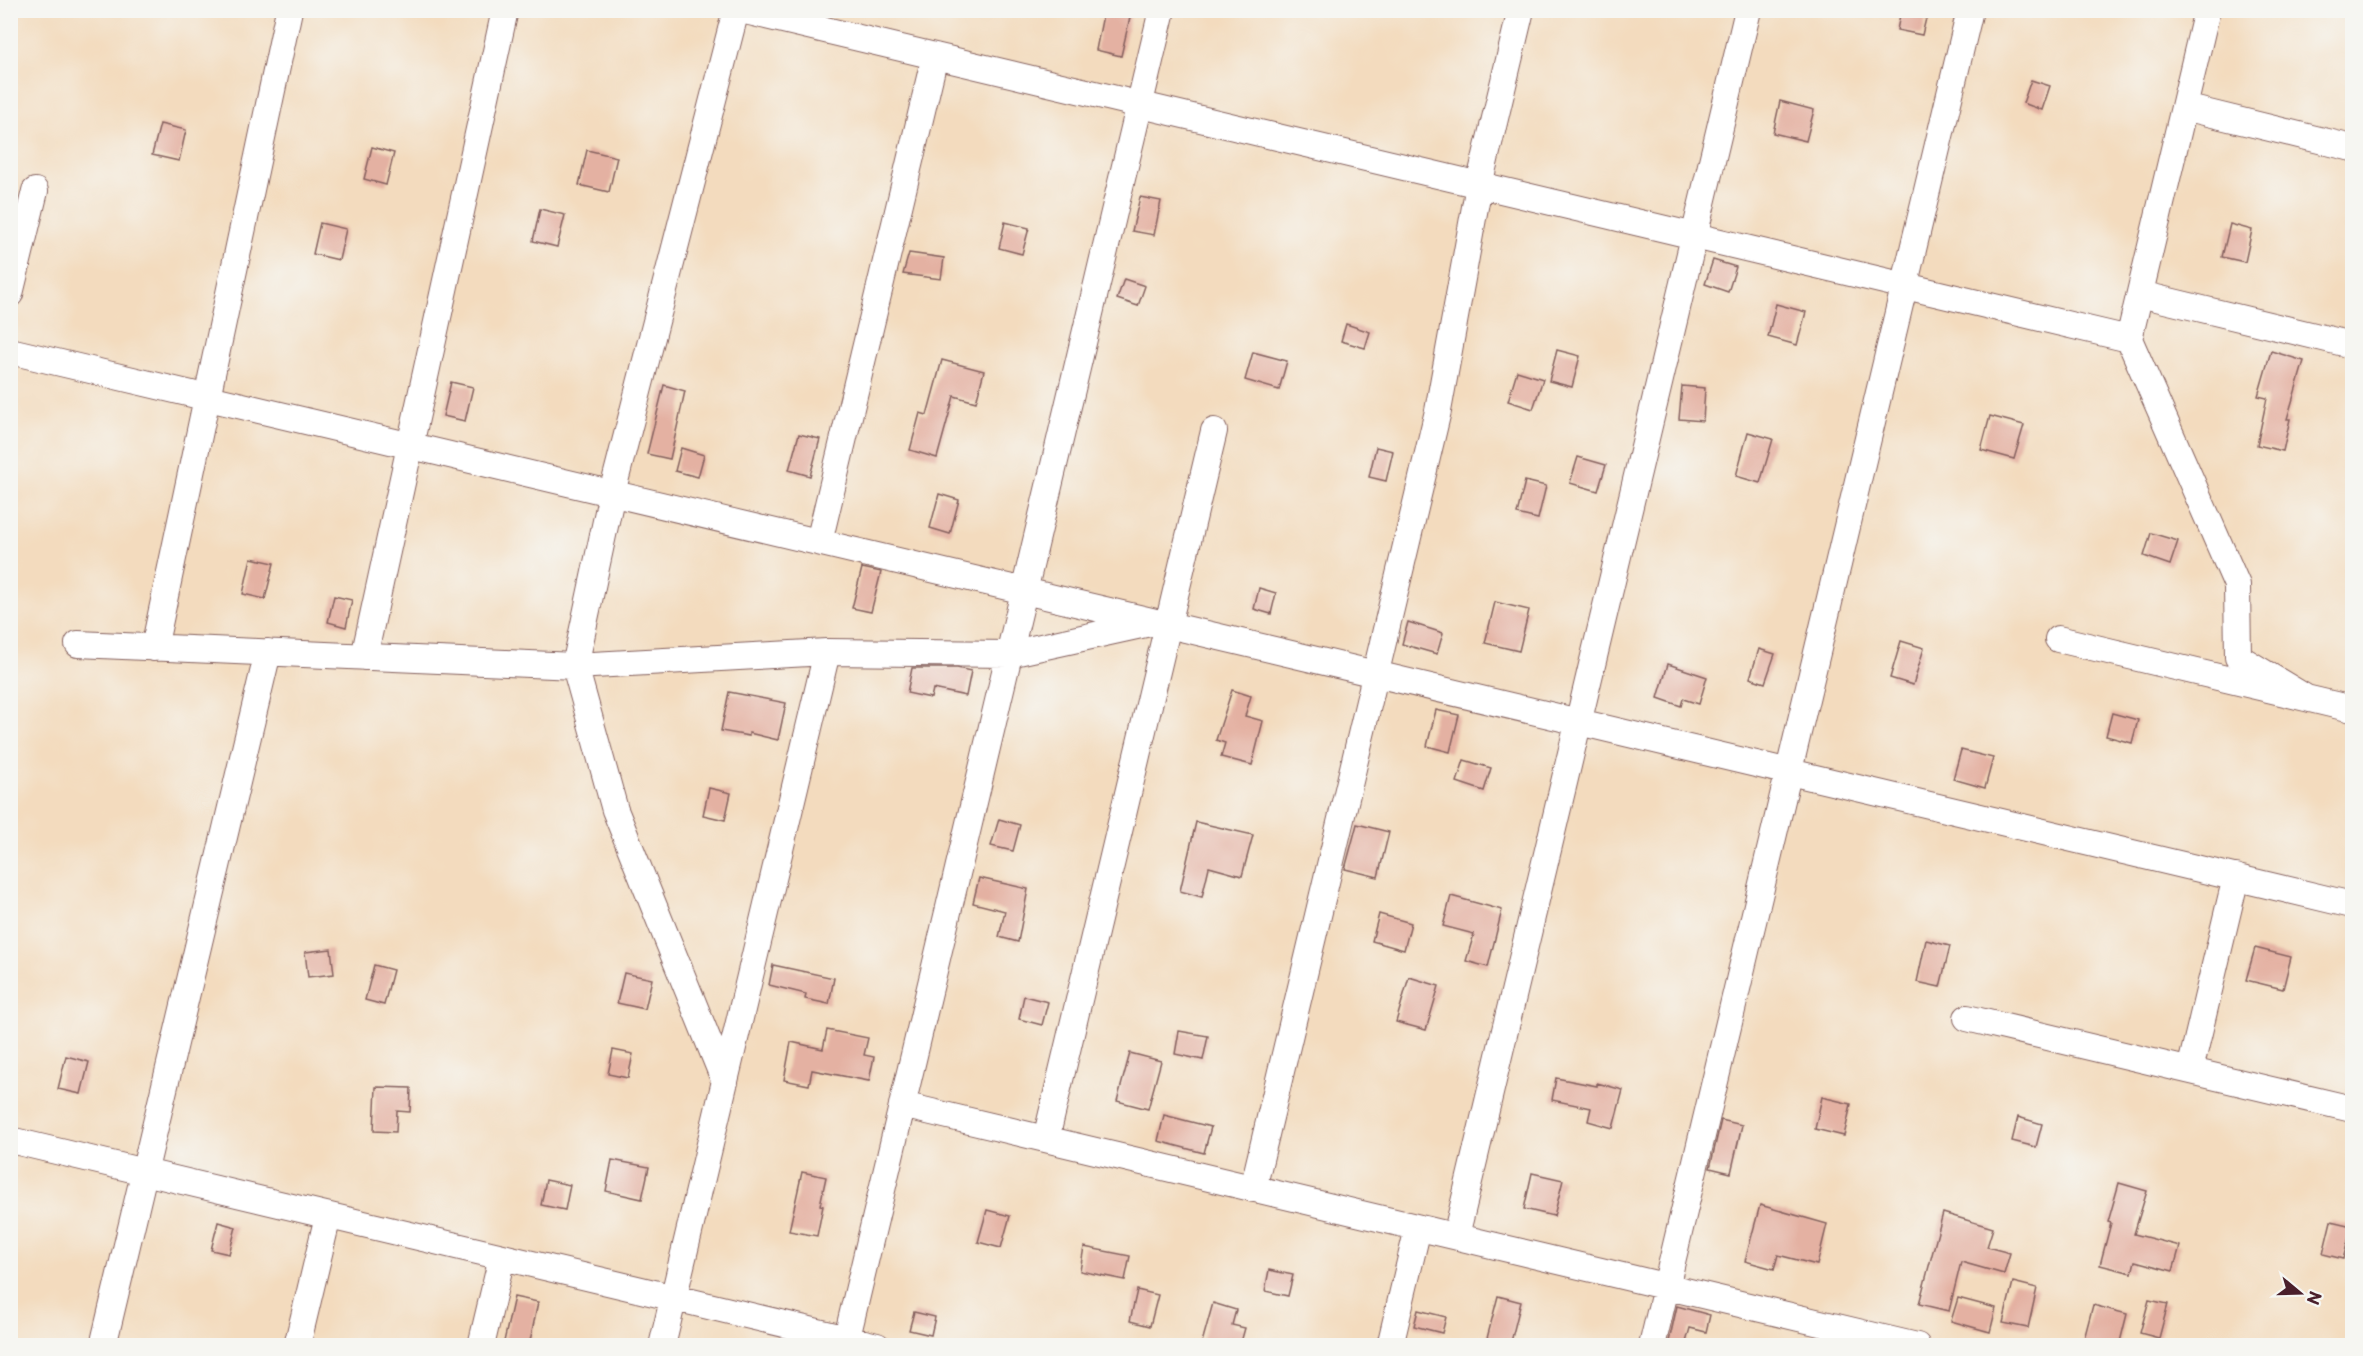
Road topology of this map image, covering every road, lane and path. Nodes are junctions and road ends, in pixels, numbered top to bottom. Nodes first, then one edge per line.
1 (289, 10) edge
2 (505, 10) edge
3 (736, 10) edge
4 (741, 10) edge
5 (1162, 10) edge
6 (1521, 10) edge
7 (1748, 10) edge
8 (1970, 10) edge
9 (2207, 10) edge
10 (934, 56) junction
11 (1140, 105) junction
12 (2184, 107) junction
13 (2352, 148) edge
14 (1479, 185) junction
15 (35, 191) dead end
16 (1694, 236) junction
17 (1904, 286) junction
18 (10, 294) edge
19 (2140, 294) junction
20 (2129, 339) junction
21 (2352, 345) edge
22 (10, 351) edge
23 (207, 397) junction
24 (1214, 431) dead end
25 (410, 445) junction
26 (612, 493) junction
27 (819, 542) junction
28 (1024, 590) junction
29 (1163, 623) junction
30 (2058, 639) dead end
31 (78, 644) dead end
32 (154, 648) junction
33 (268, 652) junction
34 (827, 652) junction
35 (1009, 654) junction
36 (364, 657) junction
37 (574, 666) junction
38 (1376, 674) junction
39 (2306, 698) junction
40 (2352, 709) edge
41 (1579, 722) junction
42 (1788, 771) junction
43 (2236, 877) junction
44 (2352, 905) edge
45 (1967, 1018) dead end
46 (2190, 1070) junction
47 (725, 1083) junction
48 (902, 1106) junction
49 (2352, 1109) edge
50 (1046, 1139) junction
51 (10, 1140) edge
52 (144, 1172) junction
53 (1253, 1188) junction
54 (328, 1215) junction
55 (1418, 1228) junction
56 (1456, 1236) junction
57 (502, 1257) junction
58 (1666, 1286) junction
59 (674, 1297) junction
60 (846, 1342) edge
61 (103, 1346) edge
62 (297, 1346) edge
63 (481, 1346) edge
64 (662, 1346) edge
65 (877, 1346) edge
66 (1390, 1346) edge
67 (1652, 1346) edge
68 (1917, 1346) edge

1 - 23 street
2 - 25 street
3 - 26 street
4 - 10 street
5 - 11 street
6 - 14 street
7 - 16 street
8 - 17 street
9 - 12 street
10 - 11 street
10 - 27 street
11 - 14 street
11 - 28 street
12 - 13 street
12 - 19 street
14 - 16 street
14 - 38 street
15 - 18 street
16 - 17 street
16 - 41 street
17 - 20 street
17 - 42 street
19 - 20 street
19 - 21 street
20 - 39 street
22 - 23 street
23 - 25 street
23 - 32 street
24 - 29 street
25 - 26 street
25 - 36 street
26 - 27 street
26 - 37 street
27 - 28 street
28 - 29 street
28 - 35 street
29 - 35 street
29 - 38 street
29 - 50 street
30 - 39 street
31 - 32 street
32 - 33 street
33 - 36 street
33 - 52 street
34 - 35 street
34 - 37 street
34 - 47 street
35 - 48 street
36 - 37 street
37 - 47 street
38 - 41 street
38 - 53 street
39 - 40 street
41 - 42 street
41 - 56 street
42 - 43 street
42 - 58 street
43 - 44 street
43 - 46 street
45 - 46 street
46 - 49 street
47 - 59 street
48 - 50 street
48 - 60 street
50 - 53 street
51 - 52 street
52 - 54 street
52 - 61 street
53 - 55 street
54 - 57 street
54 - 62 street
55 - 56 street
55 - 66 street
56 - 58 street
57 - 59 street
57 - 63 street
58 - 67 street
58 - 68 street
59 - 60 street
59 - 64 street
60 - 65 street

